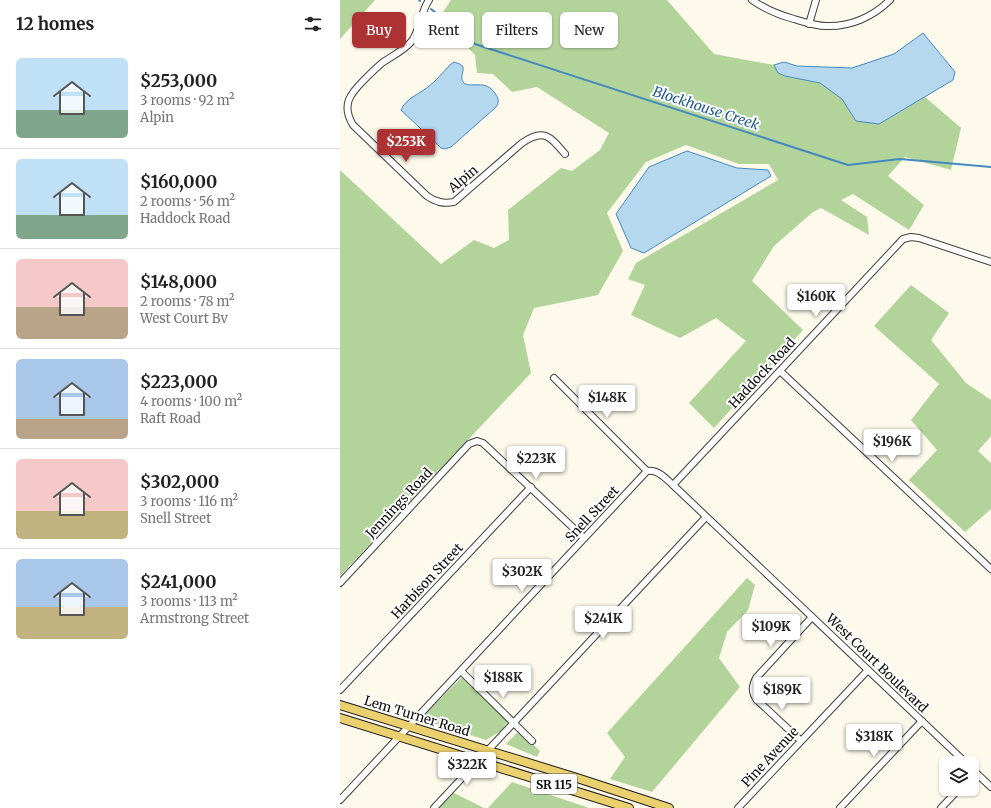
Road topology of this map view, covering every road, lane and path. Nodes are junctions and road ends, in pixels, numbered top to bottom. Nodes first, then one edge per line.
1 (430, 0) edge
2 (752, 0) edge
3 (816, 0) edge
4 (890, 0) edge
5 (809, 24) junction
6 (340, 108) edge
7 (347, 109) junction
8 (565, 154) dead end
9 (991, 262) edge
10 (780, 371) junction
11 (554, 378) dead end
12 (647, 472) junction
13 (673, 485) junction
14 (531, 487) junction
15 (706, 517) junction
16 (584, 538) junction
17 (991, 569) edge
18 (340, 583) edge
19 (812, 617) junction
20 (868, 670) junction
21 (461, 671) junction
22 (340, 690) edge
23 (340, 705) edge
24 (340, 718) edge
25 (922, 721) junction
26 (514, 723) junction
27 (409, 726) junction
28 (400, 736) junction
29 (800, 740) junction
30 (532, 741) dead end
31 (487, 751) junction
32 (959, 756) edge
33 (478, 761) junction
34 (979, 777) edge
35 (601, 786) junction
36 (991, 787) edge
37 (952, 796) edge
38 (598, 798) junction
39 (340, 800) edge
40 (434, 808) edge
41 (629, 808) edge
42 (669, 808) edge
43 (738, 808) edge
44 (840, 808) edge
45 (941, 808) edge

1 - 7 street
2 - 5 street
3 - 5 street
4 - 5 street
6 - 7 street
7 - 8 street, Alpin
9 - 10 street, Haddock Road
10 - 13 street, Haddock Road
10 - 17 street
11 - 12 street
12 - 13 street, West Court Boulevard
12 - 16 street, Snell Street
13 - 15 street, West Court Boulevard
14 - 16 street
14 - 18 street, Jennings Road
14 - 22 street, Harbison Street
15 - 19 street, West Court Boulevard
15 - 26 street
16 - 21 street, Snell Street
19 - 20 street, West Court Boulevard
19 - 29 street
20 - 25 street, West Court Boulevard
20 - 29 street, Pine Avenue
21 - 26 street
21 - 27 street, Snell Street
23 - 27 main road, Lem Turner Road / SR 115
24 - 28 main road, Lem Turner Road / SR 115
25 - 32 street, West Court Boulevard
25 - 44 street
26 - 30 street
26 - 31 street
27 - 28 street, Snell Street
27 - 31 main road, Lem Turner Road / SR 115
28 - 33 main road, Lem Turner Road / SR 115
28 - 39 street, Snell Street
29 - 43 street, Pine Avenue
31 - 33 street
31 - 35 main road, Lem Turner Road / SR 115
33 - 38 main road, Lem Turner Road / SR 115
33 - 40 street
34 - 36 street
35 - 38 main road
35 - 42 main road, Lem Turner Road / SR 115
37 - 45 street
38 - 41 main road, Lem Turner Road / SR 115

